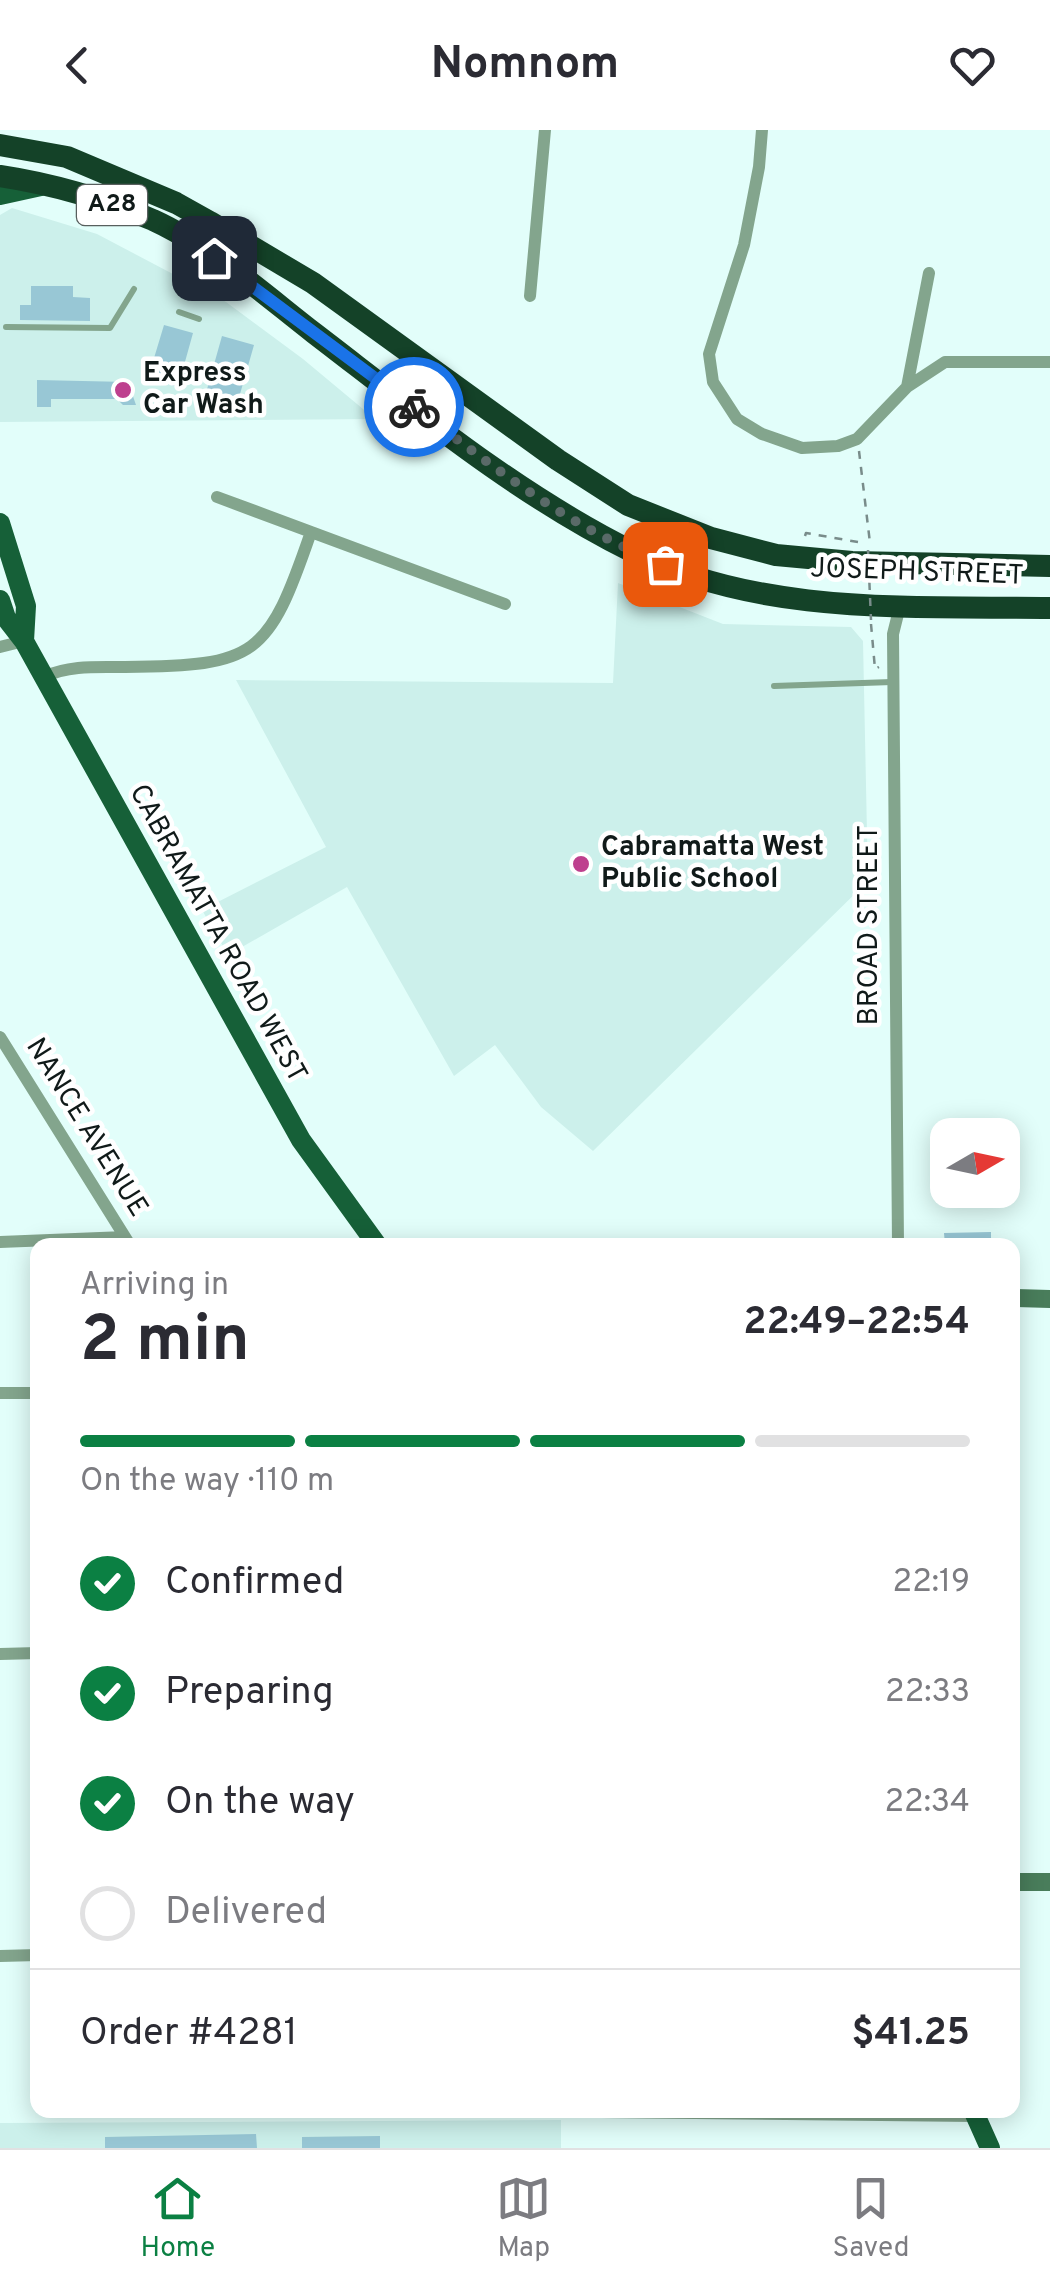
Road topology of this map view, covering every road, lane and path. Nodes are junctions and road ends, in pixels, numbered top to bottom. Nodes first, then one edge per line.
1 (545, 130) edge
2 (762, 130) edge
3 (0, 145) edge
4 (0, 176) edge
5 (48, 184) junction
6 (0, 195) edge
7 (928, 273) dead end
8 (134, 289) dead end
9 (530, 296) dead end
10 (179, 312) dead end
11 (200, 319) dead end
12 (6, 326) dead end
13 (1050, 362) edge
14 (906, 387) junction
15 (858, 440) junction
16 (217, 497) dead end
17 (0, 523) edge
18 (311, 532) junction
19 (852, 548) dead end
20 (868, 550) dead end
21 (1050, 566) edge
22 (0, 600) edge
23 (505, 604) dead end
24 (900, 606) junction
25 (1050, 608) edge
26 (878, 620) dead end
27 (24, 641) junction
28 (0, 646) edge
29 (42, 677) junction
30 (894, 678) junction
31 (774, 686) dead end
32 (0, 1037) edge
33 (125, 1238) edge
34 (371, 1238) edge
35 (898, 1238) edge
36 (0, 1242) edge
37 (30, 1242) edge
38 (1020, 1298) edge
39 (1050, 1298) edge
40 (30, 1392) edge
41 (0, 1393) edge
42 (0, 1654) edge
43 (30, 1654) edge
44 (1020, 1882) edge
45 (1050, 1882) edge
46 (30, 1955) edge
47 (0, 1956) edge
48 (976, 2118) edge
49 (990, 2148) edge

1 - 9 street
2 - 15 street
3 - 21 highway, JOSEPH STREET / A28
4 - 5 highway, JOSEPH STREET / A28
5 - 6 main road
5 - 24 highway, JOSEPH STREET / A28
7 - 14 street
8 - 12 lane
10 - 11 lane
13 - 14 street
14 - 15 street
15 - 19 path
16 - 18 street
17 - 27 main road, CABRAMATTA ROAD WEST
18 - 23 street
18 - 29 street
20 - 26 path, bridge
22 - 27 main road, CABRAMATTA ROAD WEST
24 - 25 highway, JOSEPH STREET / A28
24 - 30 street, BROAD STREET
27 - 28 street
27 - 29 main road, CABRAMATTA ROAD WEST
29 - 34 main road, CABRAMATTA ROAD WEST
30 - 31 lane
30 - 35 street, BROAD STREET
32 - 33 street, NANCE AVENUE
36 - 37 street
38 - 39 street
40 - 41 street
42 - 43 street
44 - 45 street
46 - 47 street
48 - 49 main road

